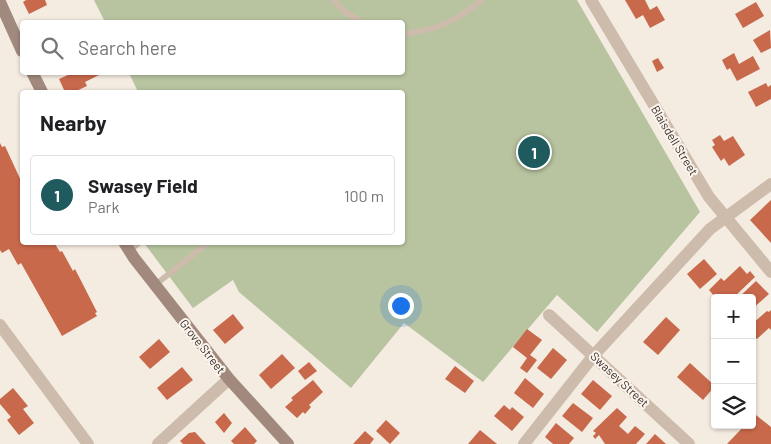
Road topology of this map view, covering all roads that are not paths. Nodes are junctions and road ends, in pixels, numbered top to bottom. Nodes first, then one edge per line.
1 (332, 0) edge
2 (482, 0) edge
3 (591, 0) edge
4 (0, 2) edge
5 (359, 20) edge
6 (405, 33) edge
7 (20, 47) edge
8 (34, 75) edge
9 (41, 90) edge
10 (771, 184) edge
11 (725, 218) junction
12 (205, 245) edge
13 (127, 247) edge
14 (771, 272) edge
15 (155, 285) junction
16 (549, 315) dead end
17 (0, 325) edge
18 (594, 355) junction
19 (229, 379) junction
20 (88, 444) edge
21 (158, 444) edge
22 (288, 444) edge
23 (524, 444) edge
24 (690, 444) edge

1 - 5 lane
2 - 6 lane
3 - 11 street, Blaisdell Street
4 - 7 street
8 - 9 street
10 - 11 street
11 - 14 street, Blaisdell Street
11 - 18 street
12 - 15 lane
13 - 15 street, Grove Street
15 - 19 street, Grove Street
16 - 18 street, Swasey Street
17 - 20 street
18 - 23 street
18 - 24 street, Swasey Street
19 - 21 street
19 - 22 street, Grove Street

